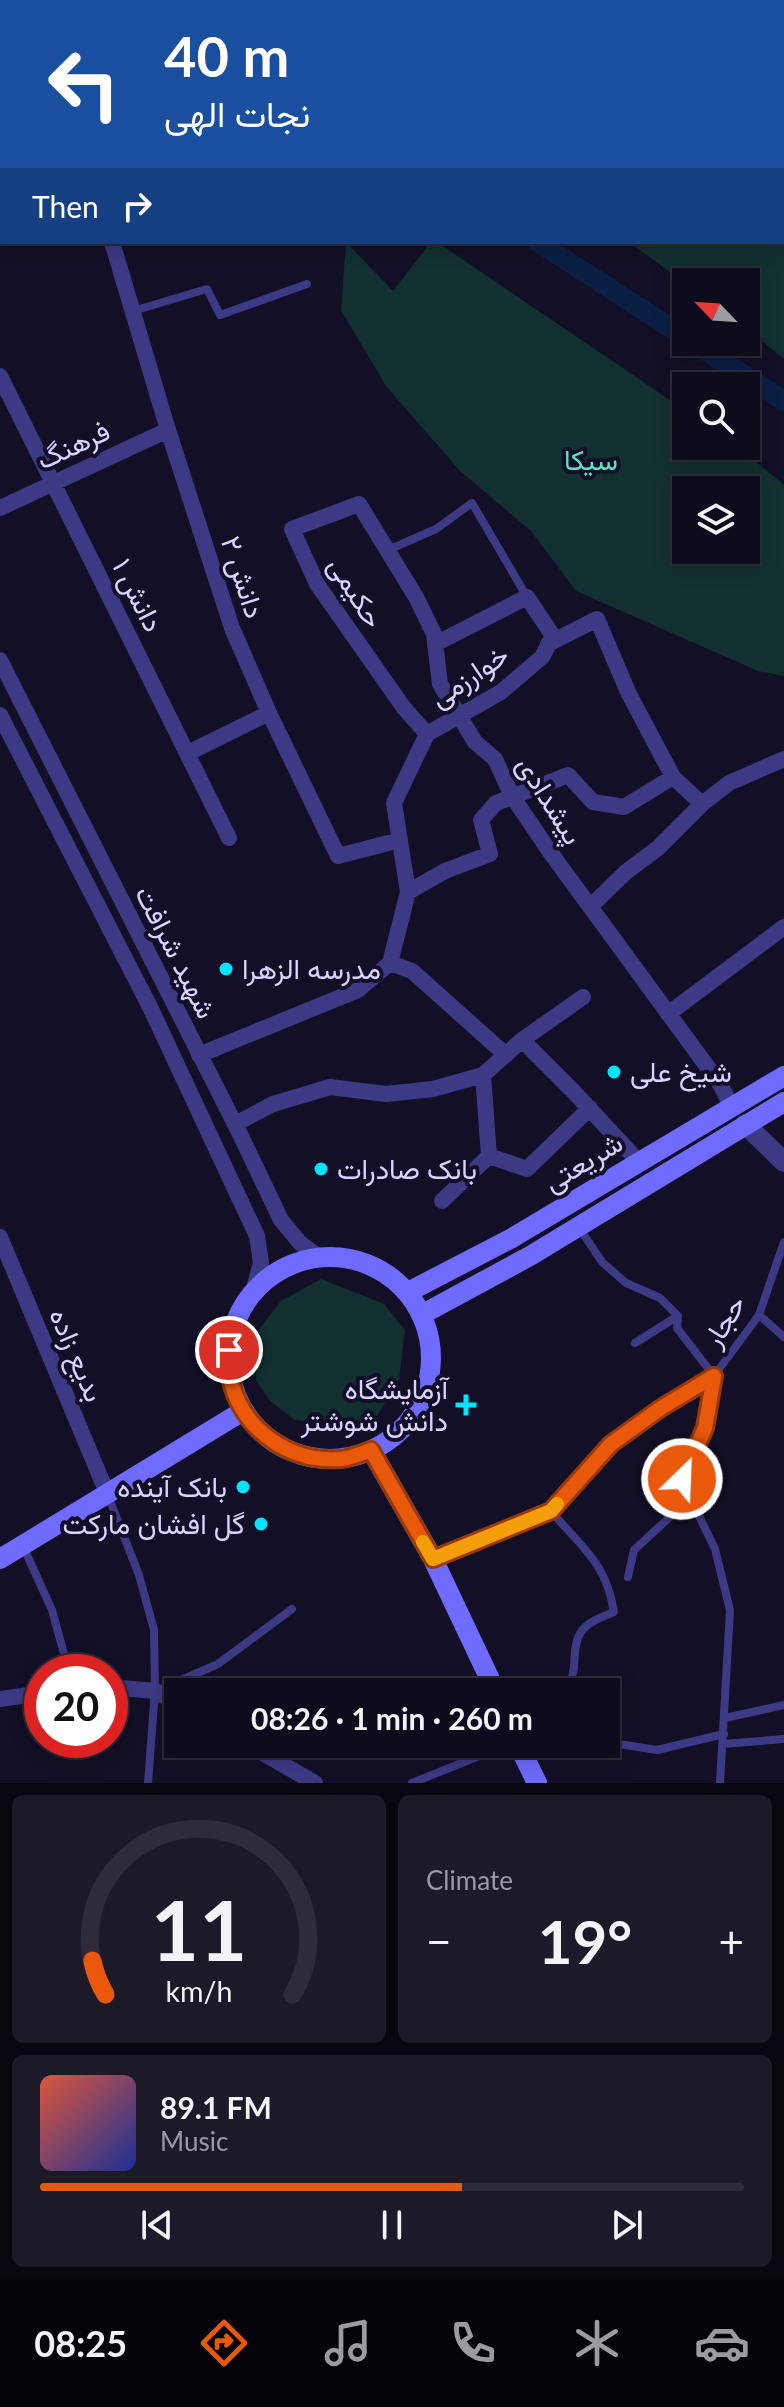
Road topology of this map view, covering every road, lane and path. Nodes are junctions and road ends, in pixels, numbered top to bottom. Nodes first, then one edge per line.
1 (113, 244) edge
2 (307, 284) dead end
3 (133, 311) junction
4 (0, 376) edge
5 (168, 430) junction
6 (53, 483) junction
7 (359, 504) joint
8 (0, 508) edge
9 (388, 551) junction
10 (527, 597) junction
11 (435, 644) junction
12 (548, 644) junction
13 (0, 660) edge
14 (269, 713) junction
15 (0, 715) edge
16 (460, 717) junction
17 (427, 734) junction
18 (188, 753) junction
19 (784, 759) edge
20 (673, 777) junction
21 (512, 796) junction
22 (702, 804) junction
23 (229, 838) dead end
24 (400, 840) junction
25 (408, 892) junction
26 (591, 906) junction
27 (784, 927) edge
28 (390, 963) junction
29 (583, 997) dead end
30 (668, 1014) junction
31 (522, 1040) junction
32 (199, 1055) junction
33 (506, 1055) junction
34 (483, 1075) junction
35 (784, 1076) edge
36 (784, 1102) edge
37 (732, 1107) junction
38 (590, 1108) junction
39 (235, 1124) junction
40 (745, 1124) junction
41 (489, 1156) junction
42 (638, 1161) junction
43 (784, 1162) edge
44 (442, 1201) dead end
45 (579, 1227) junction
46 (0, 1237) edge
47 (784, 1242) edge
48 (319, 1257) junction
49 (253, 1292) junction
50 (408, 1292) junction
51 (421, 1315) junction
52 (759, 1315) junction
53 (678, 1316) junction
54 (784, 1337) edge
55 (635, 1343) dead end
56 (714, 1376) junction
57 (243, 1411) junction
58 (371, 1450) junction
59 (107, 1493) junction
60 (685, 1503) junction
61 (551, 1511) junction
62 (23, 1546) junction
63 (0, 1559) edge
64 (433, 1559) junction
65 (628, 1577) dead end
66 (292, 1609) dead end
67 (64, 1654) edge
68 (489, 1678) edge
69 (572, 1678) edge
70 (128, 1689) edge
71 (155, 1691) junction
72 (24, 1696) edge
73 (164, 1696) edge
74 (0, 1699) edge
75 (784, 1705) edge
76 (725, 1718) junction
77 (724, 1734) junction
78 (784, 1739) edge
79 (620, 1744) edge
80 (723, 1744) junction
81 (271, 1758) edge
82 (474, 1758) edge
83 (525, 1758) edge
84 (148, 1783) edge
85 (315, 1783) edge
86 (412, 1783) edge
87 (537, 1783) edge
88 (720, 1783) edge

1 - 3 street, دانش ۲
2 - 3 lane
3 - 5 street, دانش ۲
4 - 6 street, دانش ۱
5 - 6 street, فرهنگ
5 - 14 street, دانش ۲
6 - 8 street, فرهنگ
6 - 18 street, دانش ۱
7 - 9 street, پیشدادی
7 - 17 street, حکیمی
9 - 10 lane
9 - 11 street, پیشدادی
10 - 11 street
10 - 12 street
11 - 16 street, پیشدادی
12 - 16 street, خوارزمی
12 - 20 street
13 - 32 street, شهید شرافت
14 - 18 street
14 - 24 street, دانش ۲
15 - 49 street, شهید شرافت
16 - 17 street, خوارزمی
16 - 21 street, پیشدادی
17 - 24 street, خوارزمی
18 - 23 street, دانش ۱
19 - 22 street
20 - 21 street
20 - 22 street
21 - 25 street
21 - 26 street, پیشدادی
22 - 26 street
24 - 25 street, خوارزمی
25 - 28 street
26 - 30 street, پیشدادی
27 - 30 street
28 - 32 street
28 - 33 street
29 - 31 street
30 - 37 street, پیشدادی
31 - 33 street
31 - 38 street
32 - 39 street, شهید شرافت
33 - 34 street
34 - 39 street
34 - 41 street
35 - 37 main road, شریعتی
36 - 40 main road, شریعتی
37 - 42 main road, شریعتی
38 - 41 street
38 - 42 street
39 - 48 street, شهید شرافت
40 - 43 street
40 - 45 main road, شریعتی
41 - 44 street
42 - 50 main road, شریعتی
45 - 51 main road, شریعتی
45 - 53 lane
46 - 59 street, بدیع زاده
47 - 52 lane, حجار
48 - 49 main road
48 - 50 main road
49 - 57 main road
50 - 51 main road
51 - 58 main road
52 - 54 lane
52 - 56 lane, حجار
53 - 55 lane
53 - 56 lane
56 - 60 lane
56 - 61 lane
57 - 58 main road
57 - 59 main road
58 - 64 main road
59 - 62 main road
59 - 71 lane
60 - 65 lane
60 - 76 lane
61 - 64 lane
61 - 69 lane
62 - 63 main road
62 - 67 lane
64 - 68 main road
66 - 71 lane
70 - 71 street
71 - 73 street
71 - 84 lane
72 - 74 street
75 - 76 lane
76 - 77 lane
77 - 79 lane
77 - 80 lane
78 - 80 lane
80 - 88 lane
81 - 85 street
82 - 86 lane
83 - 87 main road

